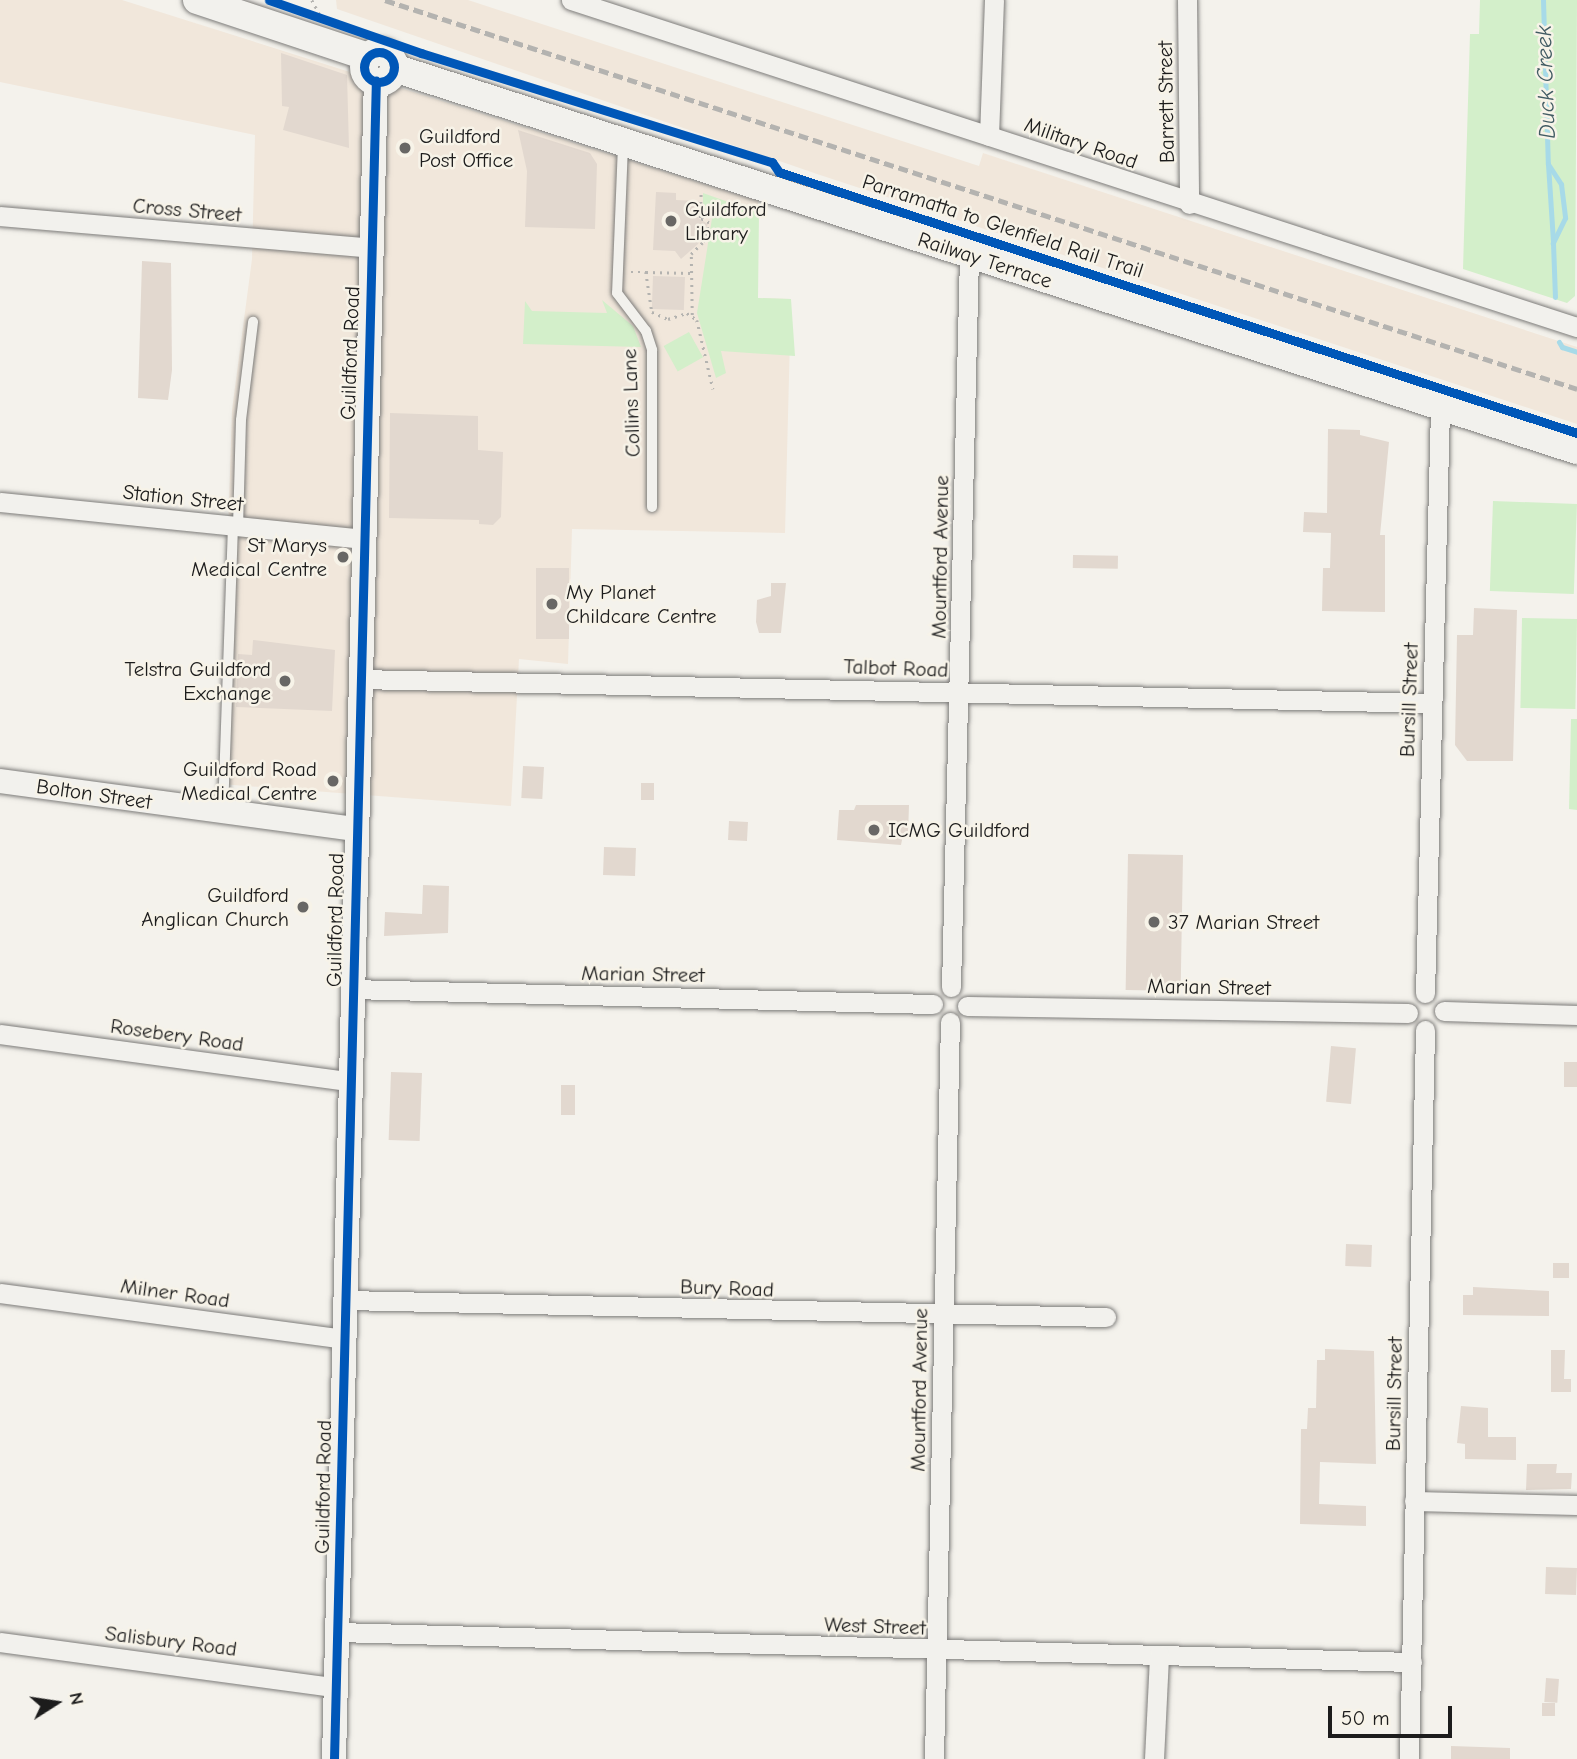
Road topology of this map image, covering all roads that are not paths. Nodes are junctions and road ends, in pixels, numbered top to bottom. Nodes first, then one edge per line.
1 (197, 0) edge
2 (571, 0) edge
3 (994, 0) edge
4 (1187, 0) edge
5 (379, 69) junction
6 (989, 136) junction
7 (623, 141) junction
8 (1189, 204) junction
9 (0, 216) edge
10 (371, 248) junction
11 (969, 254) junction
12 (253, 322) dead end
13 (1577, 327) edge
14 (1440, 408) junction
15 (1577, 450) edge
16 (0, 502) edge
17 (652, 507) dead end
18 (235, 526) junction
19 (362, 539) junction
20 (359, 679) junction
21 (960, 692) junction
22 (1431, 703) junction
23 (0, 781) edge
24 (223, 812) junction
25 (355, 829) junction
26 (951, 987) junction
27 (351, 989) junction
28 (1425, 993) junction
29 (933, 1004) junction
30 (967, 1006) junction
31 (1444, 1011) junction
32 (1408, 1013) junction
33 (1577, 1014) edge
34 (950, 1022) junction
35 (1425, 1030) junction
36 (0, 1034) edge
37 (348, 1081) junction
38 (0, 1293) edge
39 (346, 1300) junction
40 (943, 1316) junction
41 (1106, 1317) dead end
42 (344, 1339) junction
43 (1414, 1501) junction
44 (1577, 1505) edge
45 (337, 1632) junction
46 (0, 1642) edge
47 (936, 1651) junction
48 (1159, 1655) junction
49 (1412, 1662) junction
50 (335, 1686) junction
51 (334, 1759) edge
52 (934, 1759) edge
53 (1154, 1759) edge
54 (1409, 1759) edge

1 - 5 main road, Railway Terrace
2 - 6 street, Military Road
3 - 6 street
4 - 8 street, Barrett Street
5 - 7 main road, Railway Terrace
5 - 10 street, Guildford Road
6 - 8 street, Military Road
7 - 11 main road, Railway Terrace
7 - 17 lane, Collins Lane
8 - 13 street, Military Road
9 - 10 street, Cross Street
10 - 19 street, Guildford Road
11 - 14 main road, Railway Terrace
11 - 21 street, Mountford Avenue
12 - 18 lane
14 - 15 main road, Railway Terrace
14 - 22 street, Bursill Street
16 - 18 street, Station Street
18 - 19 street, Station Street
18 - 24 lane
19 - 20 street, Guildford Road
20 - 21 street, Talbot Road
20 - 25 street, Guildford Road
21 - 22 street, Talbot Road
21 - 26 street, Mountford Avenue
22 - 28 street, Bursill Street
23 - 24 street, Bolton Street
24 - 25 street, Bolton Street
25 - 27 street, Guildford Road
26 - 29 street
26 - 30 street
27 - 29 street, Marian Street
27 - 37 street, Guildford Road
28 - 31 street
28 - 32 street
29 - 34 street
30 - 32 street, Marian Street
30 - 34 street
31 - 33 street
31 - 35 street
32 - 35 street
34 - 40 street, Mountford Avenue
35 - 43 street, Bursill Street
36 - 37 street, Rosebery Road
37 - 39 street, Guildford Road
38 - 42 street, Milner Road
39 - 40 street, Bury Road
39 - 42 street, Guildford Road
40 - 41 street, Bury Road
40 - 47 street, Mountford Avenue
42 - 45 street, Guildford Road
43 - 44 street
43 - 49 street, Bursill Street
45 - 47 street, West Street
45 - 50 street, Guildford Road
46 - 50 street, Salisbury Road
47 - 48 street, West Street
47 - 52 street, Mountford Avenue
48 - 49 street, West Street
48 - 53 street
49 - 54 street, Bursill Street
50 - 51 street, Guildford Road

